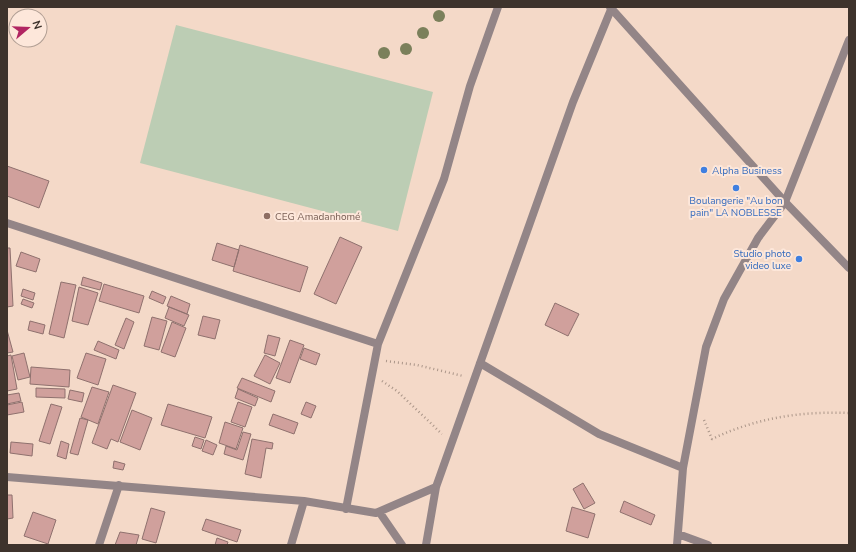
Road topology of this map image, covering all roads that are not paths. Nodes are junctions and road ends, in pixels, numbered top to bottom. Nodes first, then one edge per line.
1 (498, 7) edge
2 (611, 8) edge
3 (849, 40) edge
4 (785, 202) junction
5 (7, 223) edge
6 (849, 268) edge
7 (378, 344) junction
8 (480, 362) junction
9 (683, 468) junction
10 (7, 477) edge
11 (119, 485) junction
12 (436, 487) junction
13 (304, 501) junction
14 (346, 510) junction
15 (380, 513) junction
16 (678, 534) junction
17 (99, 545) edge
18 (292, 545) edge
19 (402, 545) edge
20 (426, 545) edge
21 (677, 545) edge
22 (708, 545) edge

1 - 7 street
2 - 4 street
2 - 8 street
3 - 4 street
4 - 6 street
4 - 9 street
5 - 7 street
7 - 14 street
8 - 9 street
8 - 12 street
9 - 16 street
10 - 11 street
11 - 13 street
11 - 17 street
12 - 15 street
12 - 20 street
13 - 14 street
13 - 18 street
14 - 15 street
15 - 19 street
16 - 21 street
16 - 22 street

